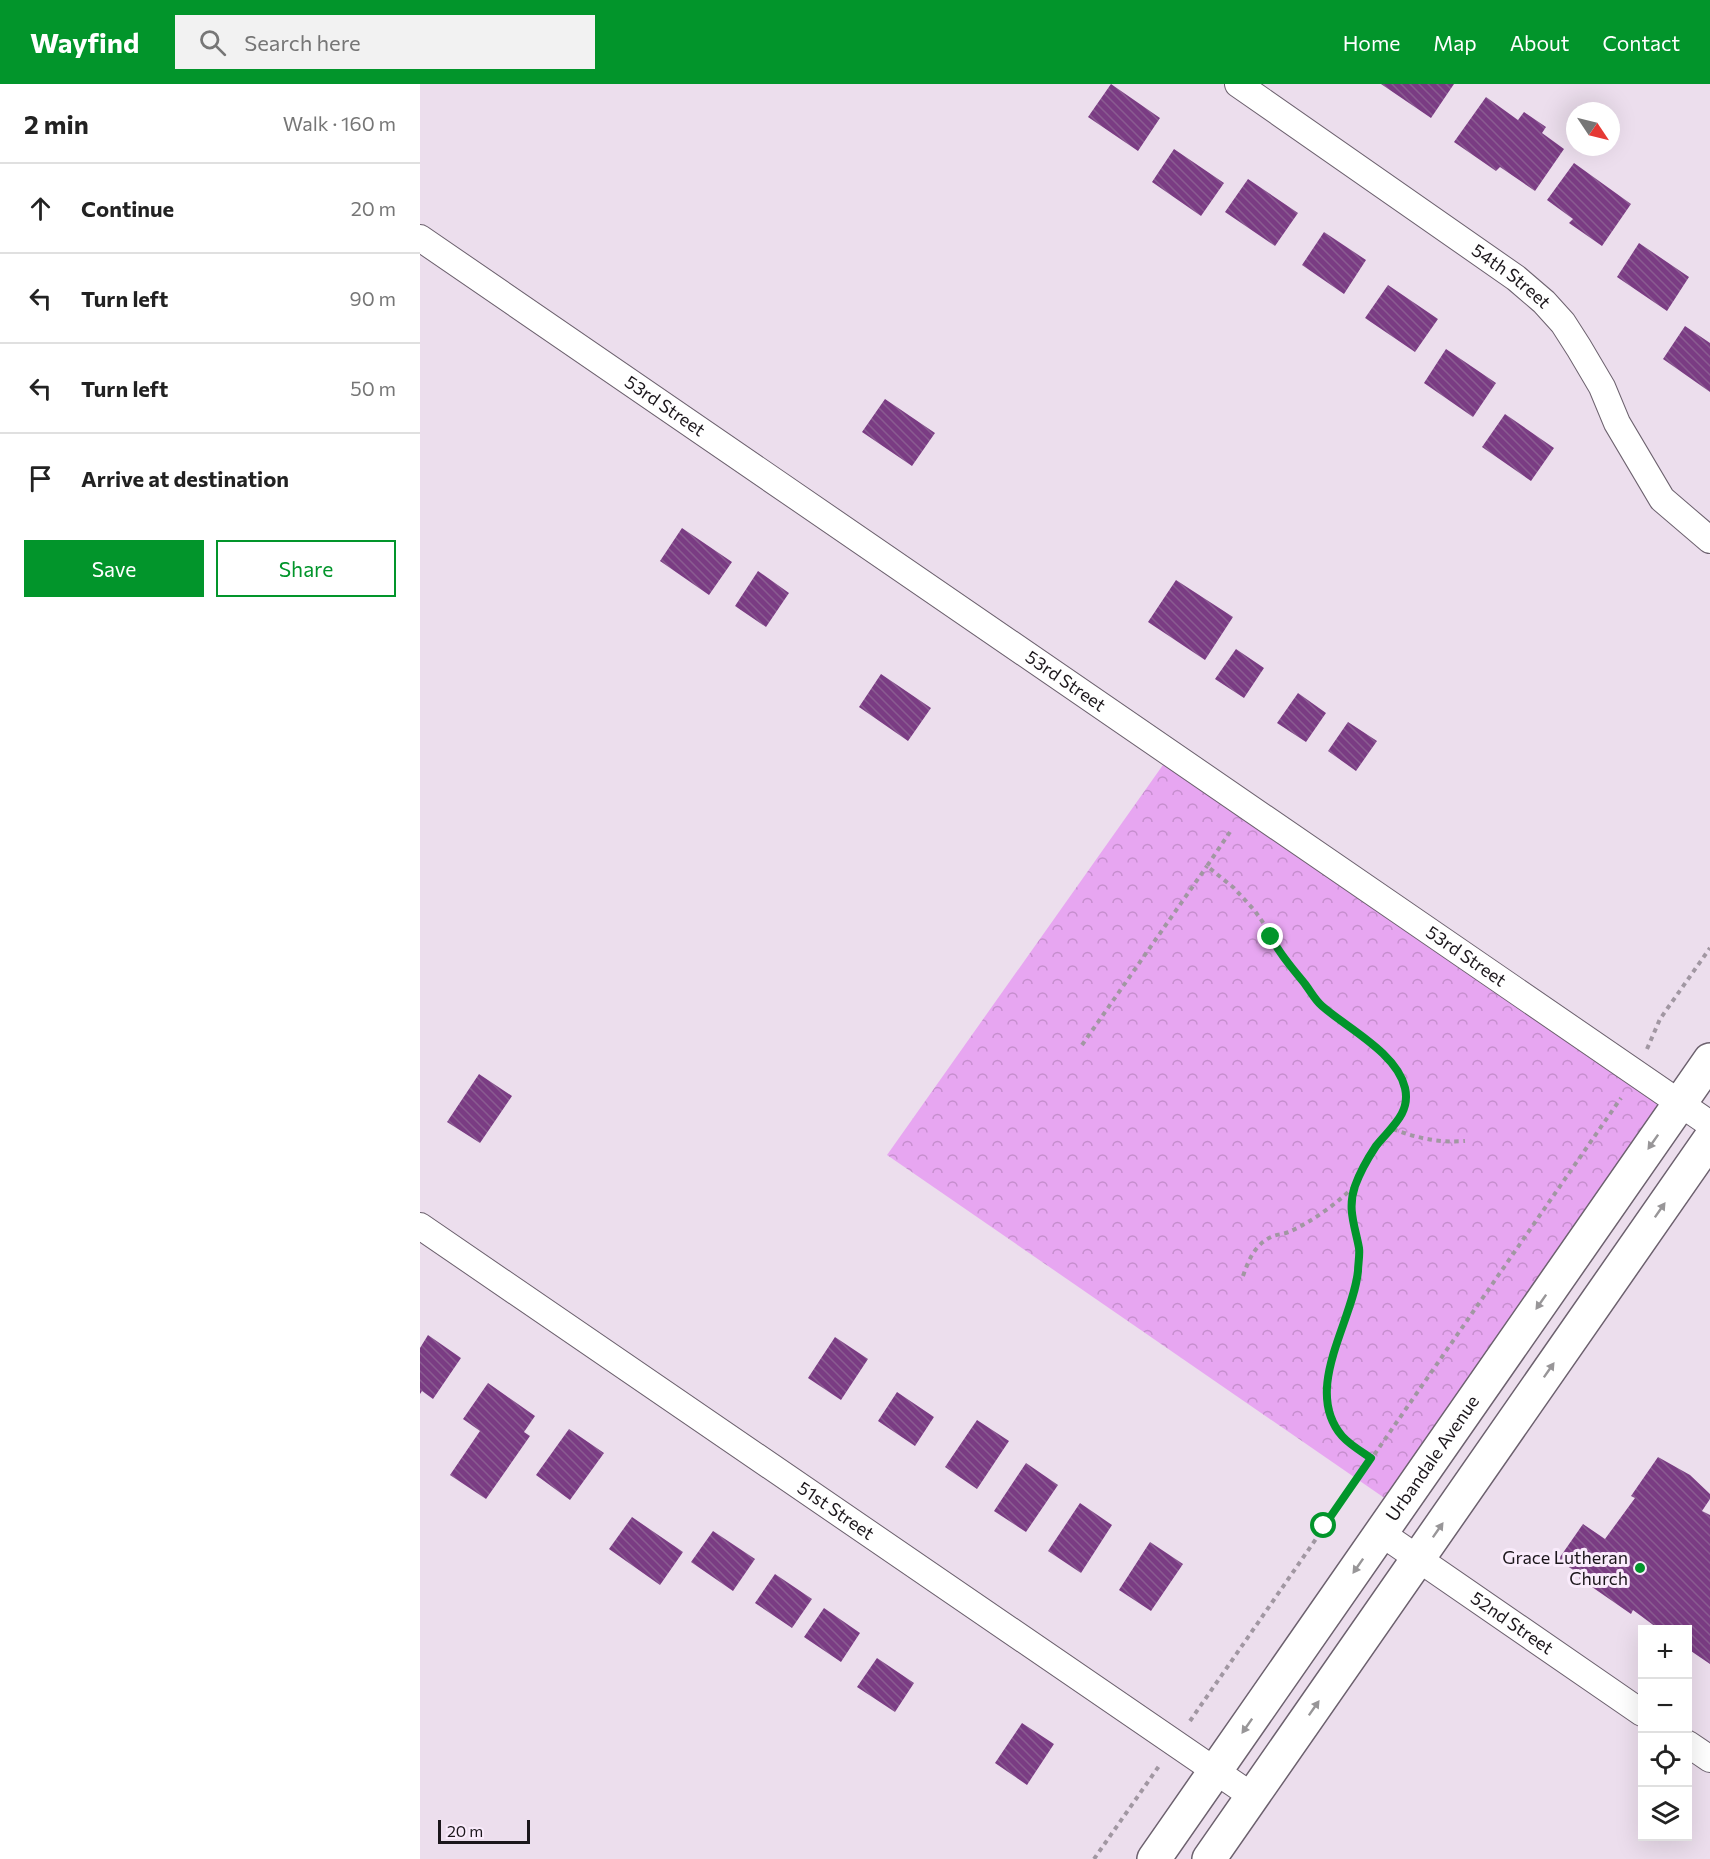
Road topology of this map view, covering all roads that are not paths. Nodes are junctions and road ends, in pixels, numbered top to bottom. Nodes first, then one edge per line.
1 (1238, 84) edge
2 (420, 238) edge
3 (1710, 540) edge
4 (1710, 1059) edge
5 (1680, 1104) junction
6 (1710, 1124) edge
7 (1710, 1139) edge
8 (420, 1226) edge
9 (1381, 1533) junction
10 (1418, 1559) junction
11 (1638, 1710) edge
12 (1692, 1747) edge
13 (1710, 1759) edge
14 (1216, 1771) junction
15 (1252, 1796) junction
16 (1154, 1859) edge
17 (1209, 1859) edge

1 - 3 street, 54th Street
2 - 5 street, 53rd Street
4 - 5 street, Urbandale Avenue
5 - 6 street, 53rd Street
5 -> 9 street, Urbandale Avenue
10 -> 7 street
8 - 14 street, 51st Street
9 - 10 street, 52nd Street
9 -> 14 street, Urbandale Avenue
10 - 11 street, 52nd Street
15 -> 10 street
12 - 13 street
14 - 15 street, 51st Street
14 - 16 street, Urbandale Avenue
15 - 17 street

